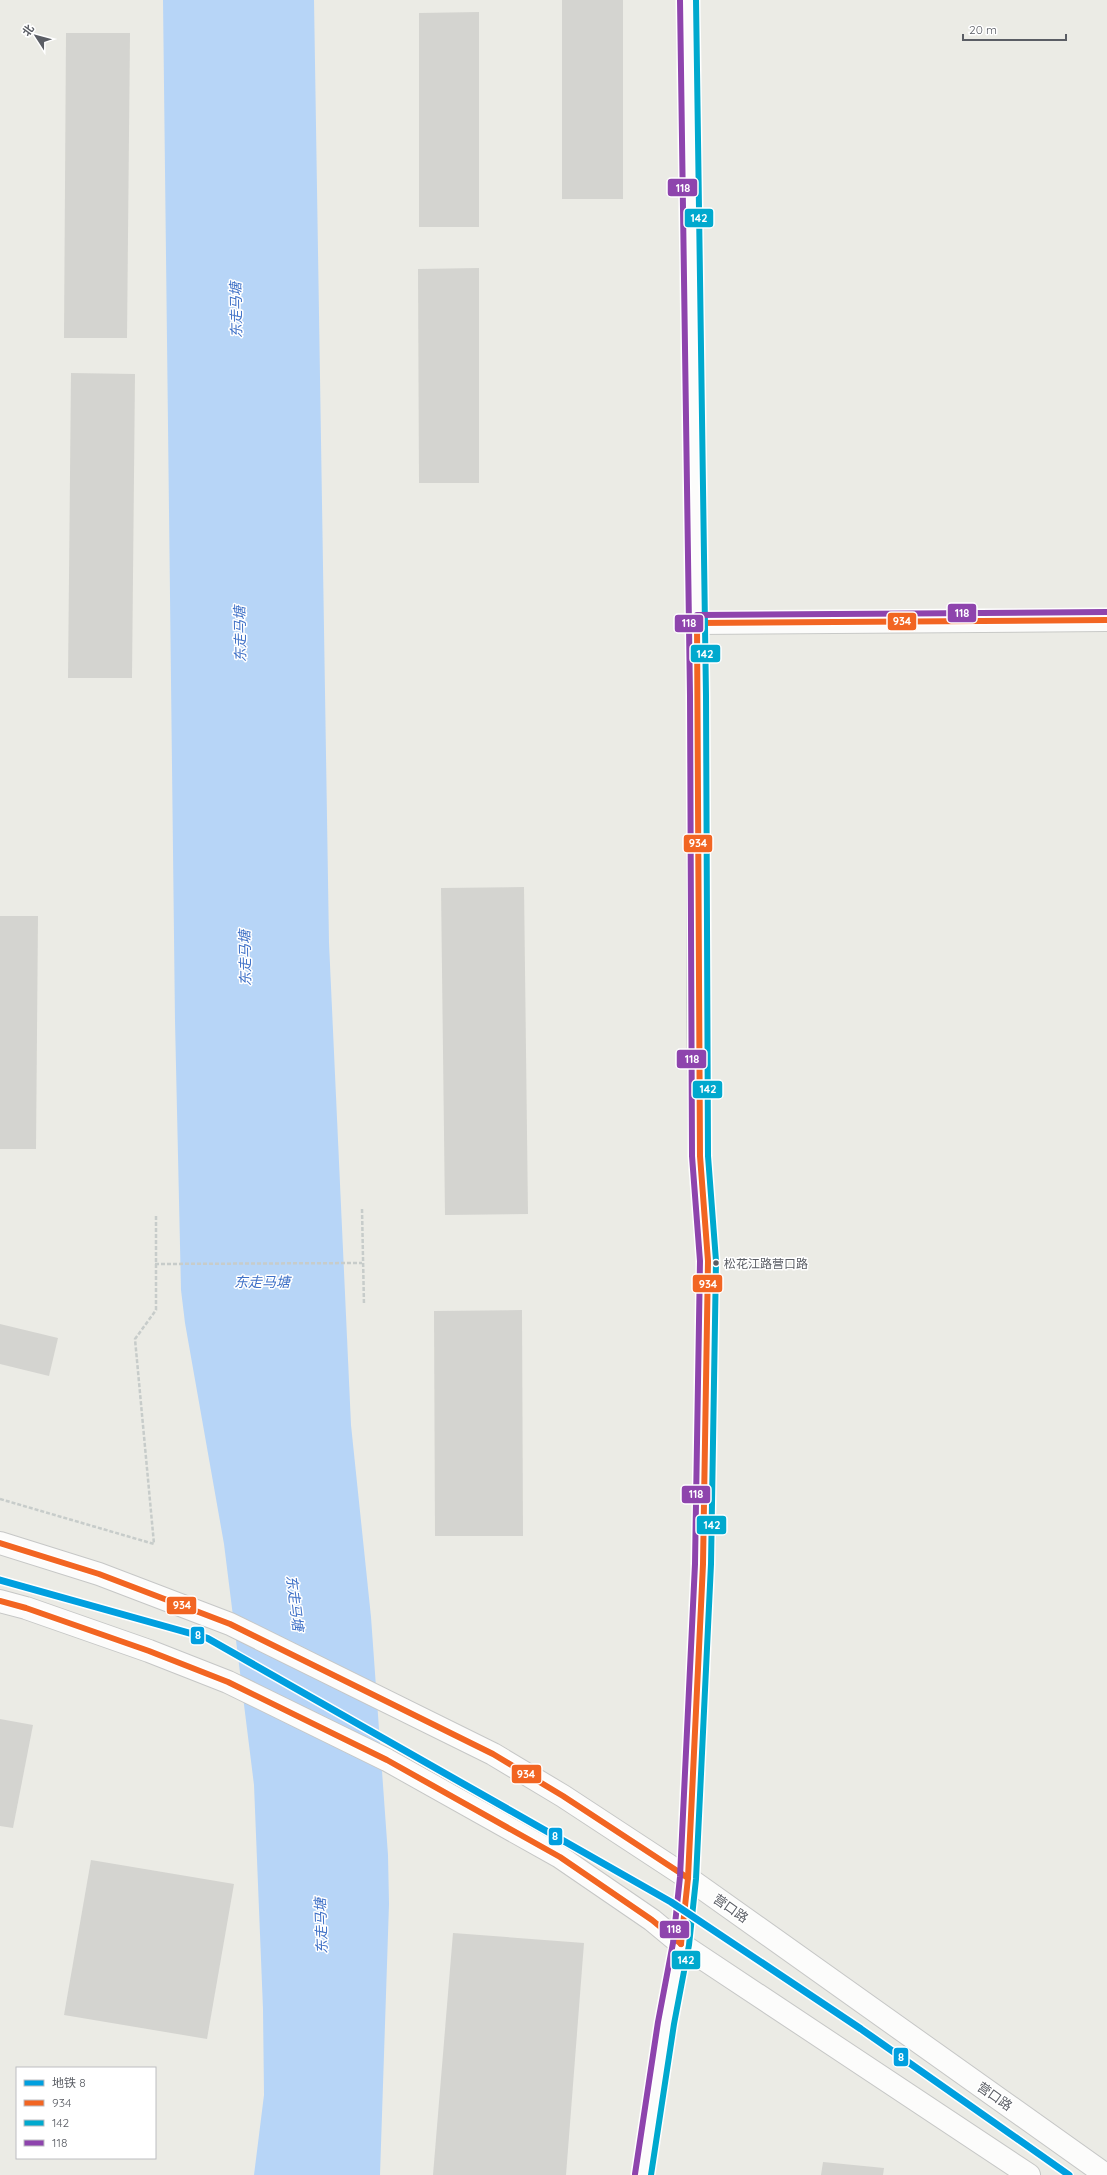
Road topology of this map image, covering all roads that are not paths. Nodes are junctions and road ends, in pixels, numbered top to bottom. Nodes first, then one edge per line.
1 (688, 0) edge
2 (1107, 620) edge
3 (697, 623) junction
4 (0, 1543) edge
5 (0, 1601) edge
6 (688, 1878) junction
7 (681, 1944) junction
8 (643, 2175) edge
9 (1029, 2175) edge
10 (1106, 2175) edge

1 - 3 main road
2 - 3 main road
3 - 6 main road
4 - 6 main road, 营口路
5 - 7 main road
6 - 7 main road
6 - 10 main road, 营口路
7 - 8 main road
7 - 9 main road

